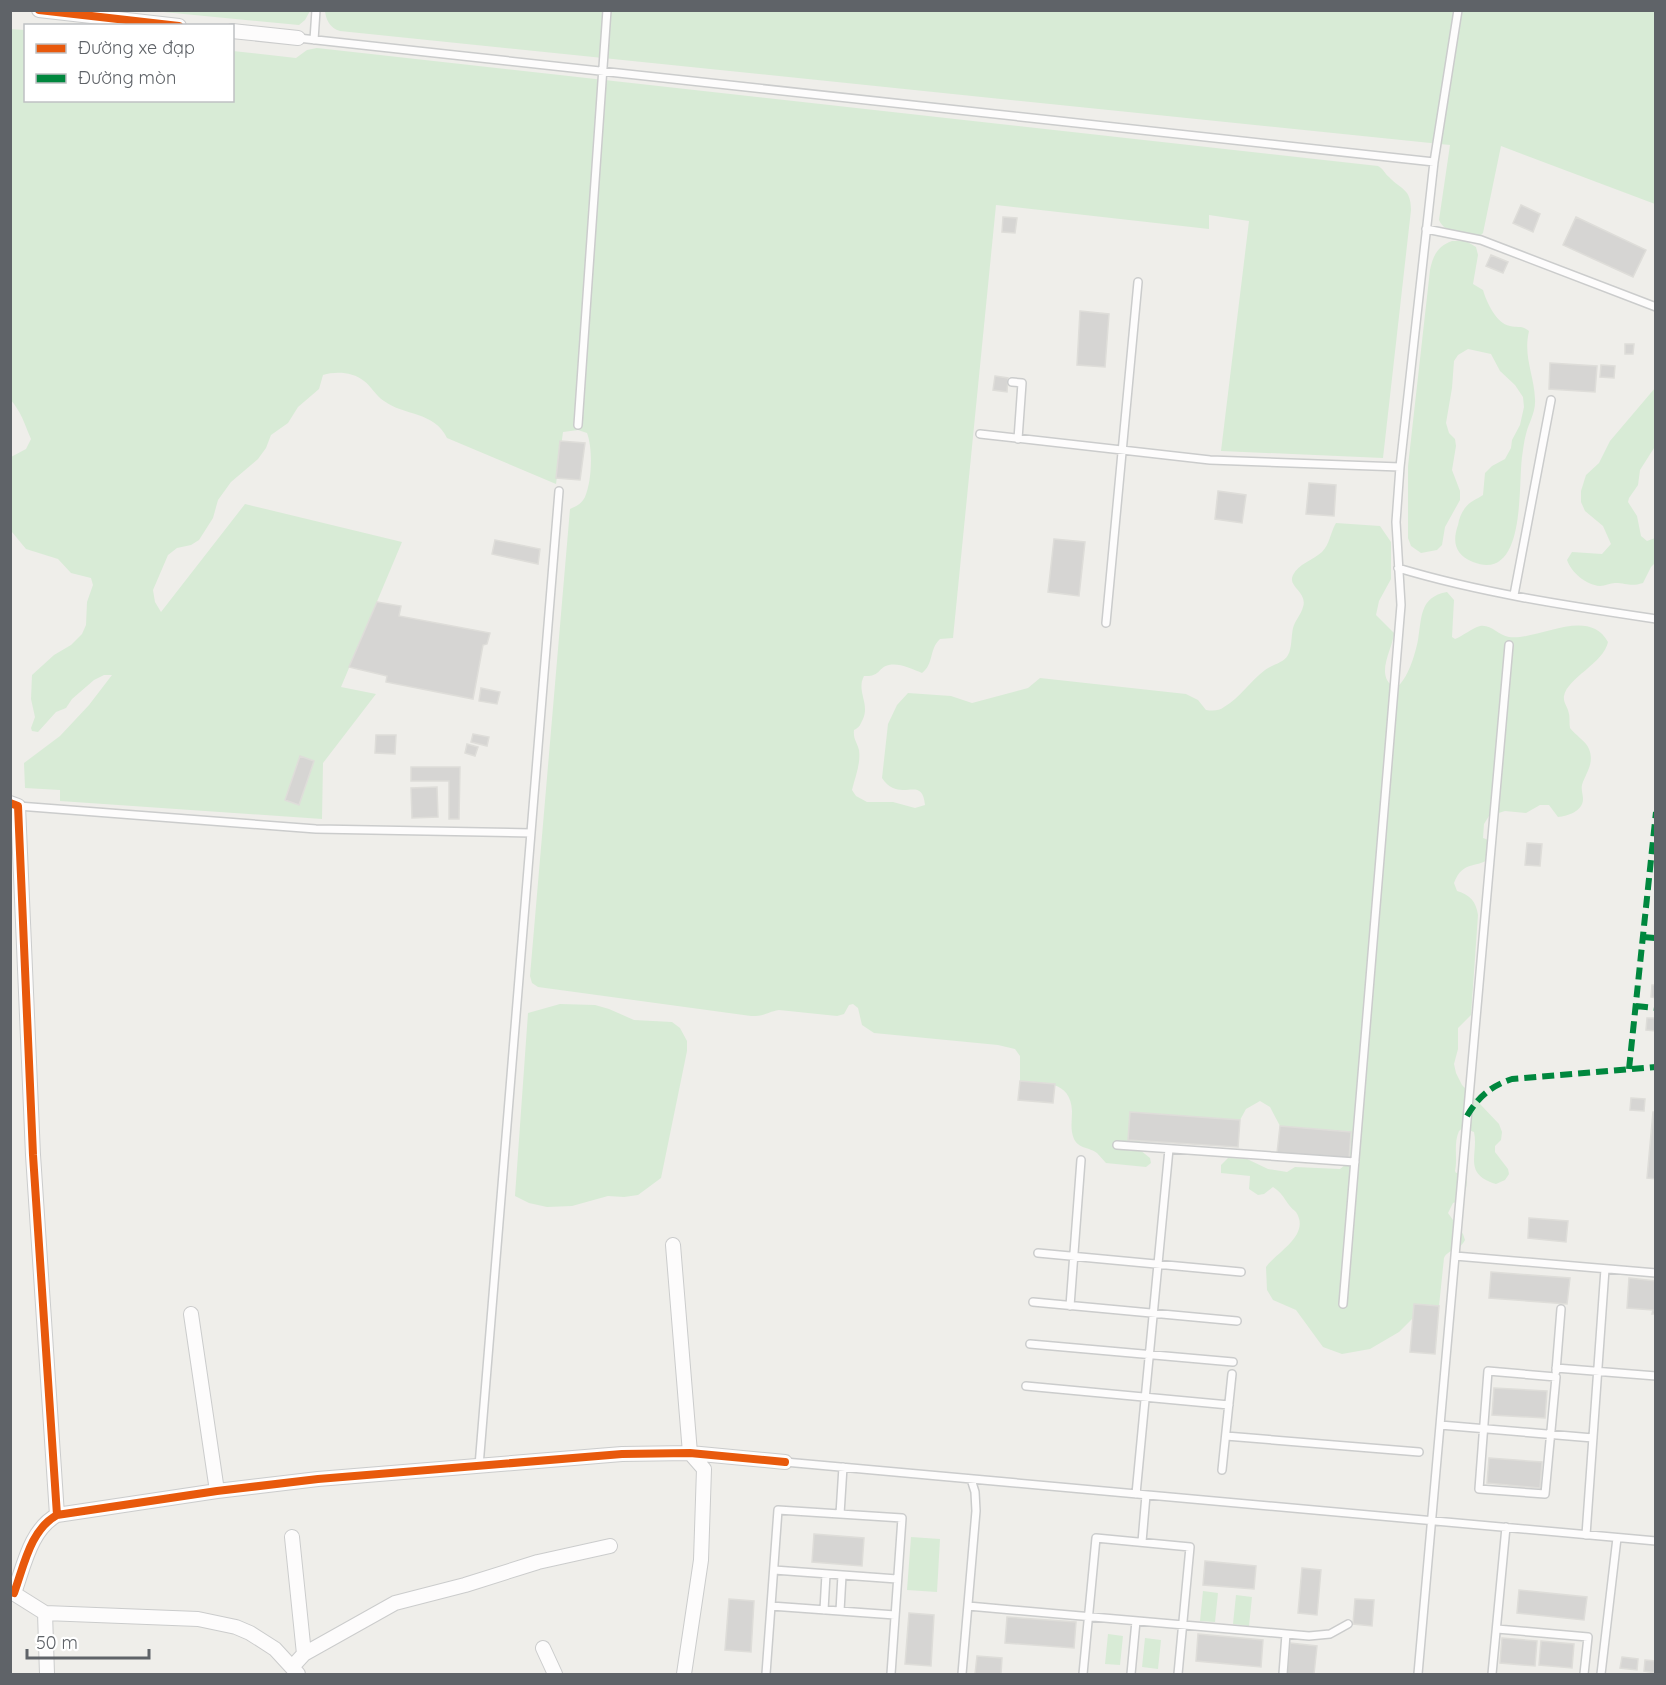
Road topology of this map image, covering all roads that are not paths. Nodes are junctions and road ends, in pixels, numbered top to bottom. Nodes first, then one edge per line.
1 (39, 10) edge
2 (316, 10) edge
3 (607, 10) edge
4 (1458, 10) edge
5 (161, 24) edge
6 (234, 31) edge
7 (298, 38) joint
8 (314, 40) junction
9 (601, 71) junction
10 (1434, 162) junction
11 (1426, 229) junction
12 (1138, 282) dead end
13 (1656, 307) edge
14 (1012, 382) dead end
15 (1551, 400) dead end
16 (578, 425) dead end
17 (980, 434) dead end
18 (1018, 439) junction
19 (1122, 450) junction
20 (1400, 467) junction
21 (559, 491) dead end
22 (1398, 568) junction
23 (1514, 595) junction
24 (1656, 619) edge
25 (1106, 623) dead end
26 (1509, 645) dead end
27 (14, 804) edge
28 (531, 833) junction
29 (1117, 1145) dead end
30 (1169, 1149) junction
31 (1081, 1160) dead end
32 (1355, 1162) junction
33 (673, 1245) dead end
34 (1038, 1253) dead end
35 (1074, 1256) junction
36 (1455, 1256) junction
37 (1158, 1264) junction
38 (1605, 1269) junction
39 (1241, 1272) dead end
40 (1656, 1274) edge
41 (1033, 1302) dead end
42 (1343, 1304) dead end
43 (1070, 1306) junction
44 (1561, 1309) dead end
45 (1153, 1313) junction
46 (191, 1314) dead end
47 (1237, 1321) dead end
48 (1030, 1344) dead end
49 (1149, 1354) junction
50 (1233, 1362) dead end
51 (1556, 1368) junction
52 (1598, 1371) junction
53 (1232, 1374) dead end
54 (1656, 1376) edge
55 (1556, 1377) junction
56 (1026, 1386) dead end
57 (1145, 1397) junction
58 (1228, 1405) junction
59 (1440, 1425) junction
60 (1484, 1429) junction
61 (1550, 1435) junction
62 (1226, 1436) junction
63 (1593, 1438) junction
64 (1419, 1452) dead end
65 (690, 1453) junction
66 (785, 1462) joint
67 (479, 1466) junction
68 (843, 1467) junction
69 (1222, 1470) dead end
70 (971, 1479) junction
71 (217, 1491) junction
72 (1136, 1494) junction
73 (1146, 1495) junction
74 (840, 1514) junction
75 (57, 1515) junction
76 (1431, 1521) junction
77 (1506, 1527) junction
78 (1586, 1535) junction
79 (292, 1537) dead end
80 (1617, 1538) junction
81 (1656, 1541) edge
82 (1142, 1542) junction
83 (610, 1546) dead end
84 (774, 1570) junction
85 (826, 1574) junction
86 (842, 1575) junction
87 (897, 1579) junction
88 (12, 1592) edge
89 (771, 1606) junction
90 (968, 1606) junction
91 (824, 1610) junction
92 (840, 1611) junction
93 (45, 1613) junction
94 (895, 1615) junction
95 (1088, 1616) junction
96 (1136, 1621) junction
97 (1183, 1624) junction
98 (1347, 1624) dead end
99 (1497, 1629) junction
100 (1286, 1634) junction
101 (543, 1648) dead end
102 (304, 1654) junction
103 (295, 1671) edge
104 (47, 1674) edge
105 (555, 1674) edge
106 (684, 1674) edge
107 (766, 1674) edge
108 (891, 1674) edge
109 (962, 1674) edge
110 (1083, 1674) edge
111 (1131, 1674) edge
112 (1178, 1674) edge
113 (1283, 1674) edge
114 (1418, 1674) edge
115 (1492, 1674) edge
116 (1584, 1674) edge
117 (1600, 1674) edge

1 - 5 street
2 - 8 lane
3 - 9 lane
4 - 10 lane
6 - 7 street
7 - 8 lane
8 - 9 lane
9 - 10 lane
9 - 16 lane
10 - 11 lane
11 - 13 lane
11 - 20 lane
12 - 19 lane
14 - 18 lane
15 - 23 lane
17 - 18 lane
18 - 19 lane
19 - 20 lane
19 - 25 lane
20 - 22 lane
21 - 28 lane
22 - 23 lane
22 - 32 lane
23 - 24 lane
26 - 36 lane
27 - 28 lane
27 - 75 street
28 - 67 lane
29 - 30 lane
30 - 32 lane
30 - 37 lane
31 - 35 lane
32 - 42 lane
33 - 65 street
34 - 35 lane
35 - 37 lane
35 - 43 lane
36 - 38 lane
36 - 59 lane
37 - 39 lane
37 - 45 lane
38 - 40 lane
38 - 52 lane
41 - 43 lane
43 - 45 lane
44 - 51 lane
45 - 47 lane
45 - 49 lane
46 - 71 street
48 - 49 lane
49 - 50 lane
49 - 57 lane
51 - 52 lane
51 - 55 lane
52 - 54 lane
52 - 63 lane
53 - 58 lane
55 - 60 lane
55 - 61 lane
56 - 57 lane
57 - 58 lane
57 - 72 lane
58 - 62 lane
59 - 60 lane
59 - 76 lane
60 - 61 lane
60 - 61 lane
61 - 63 lane
62 - 64 lane
62 - 69 lane
63 - 78 lane
65 - 66 street
65 - 67 street
65 - 106 street
66 - 68 lane
67 - 71 street
68 - 70 lane
68 - 74 lane
70 - 72 lane
70 - 90 lane
71 - 75 street
72 - 73 lane
73 - 76 lane
73 - 82 lane
74 - 84 lane
74 - 87 lane
75 - 88 street
76 - 77 lane
76 - 114 lane
77 - 78 lane
77 - 99 lane
78 - 80 lane
79 - 102 street
80 - 81 lane
80 - 117 lane
82 - 95 lane
82 - 97 lane
83 - 102 street
84 - 85 lane
84 - 89 lane
85 - 86 lane
85 - 91 lane
86 - 87 lane
86 - 92 lane
87 - 94 lane
88 - 93 street
89 - 91 lane
89 - 107 lane
90 - 95 lane
90 - 109 lane
91 - 92 lane
92 - 94 lane
93 - 103 street
93 - 104 street
94 - 108 lane
95 - 96 lane
95 - 110 lane
96 - 97 lane
96 - 111 lane
97 - 100 lane
97 - 112 lane
98 - 100 lane
99 - 115 lane
99 - 116 lane
100 - 113 lane
101 - 105 street
102 - 103 street

